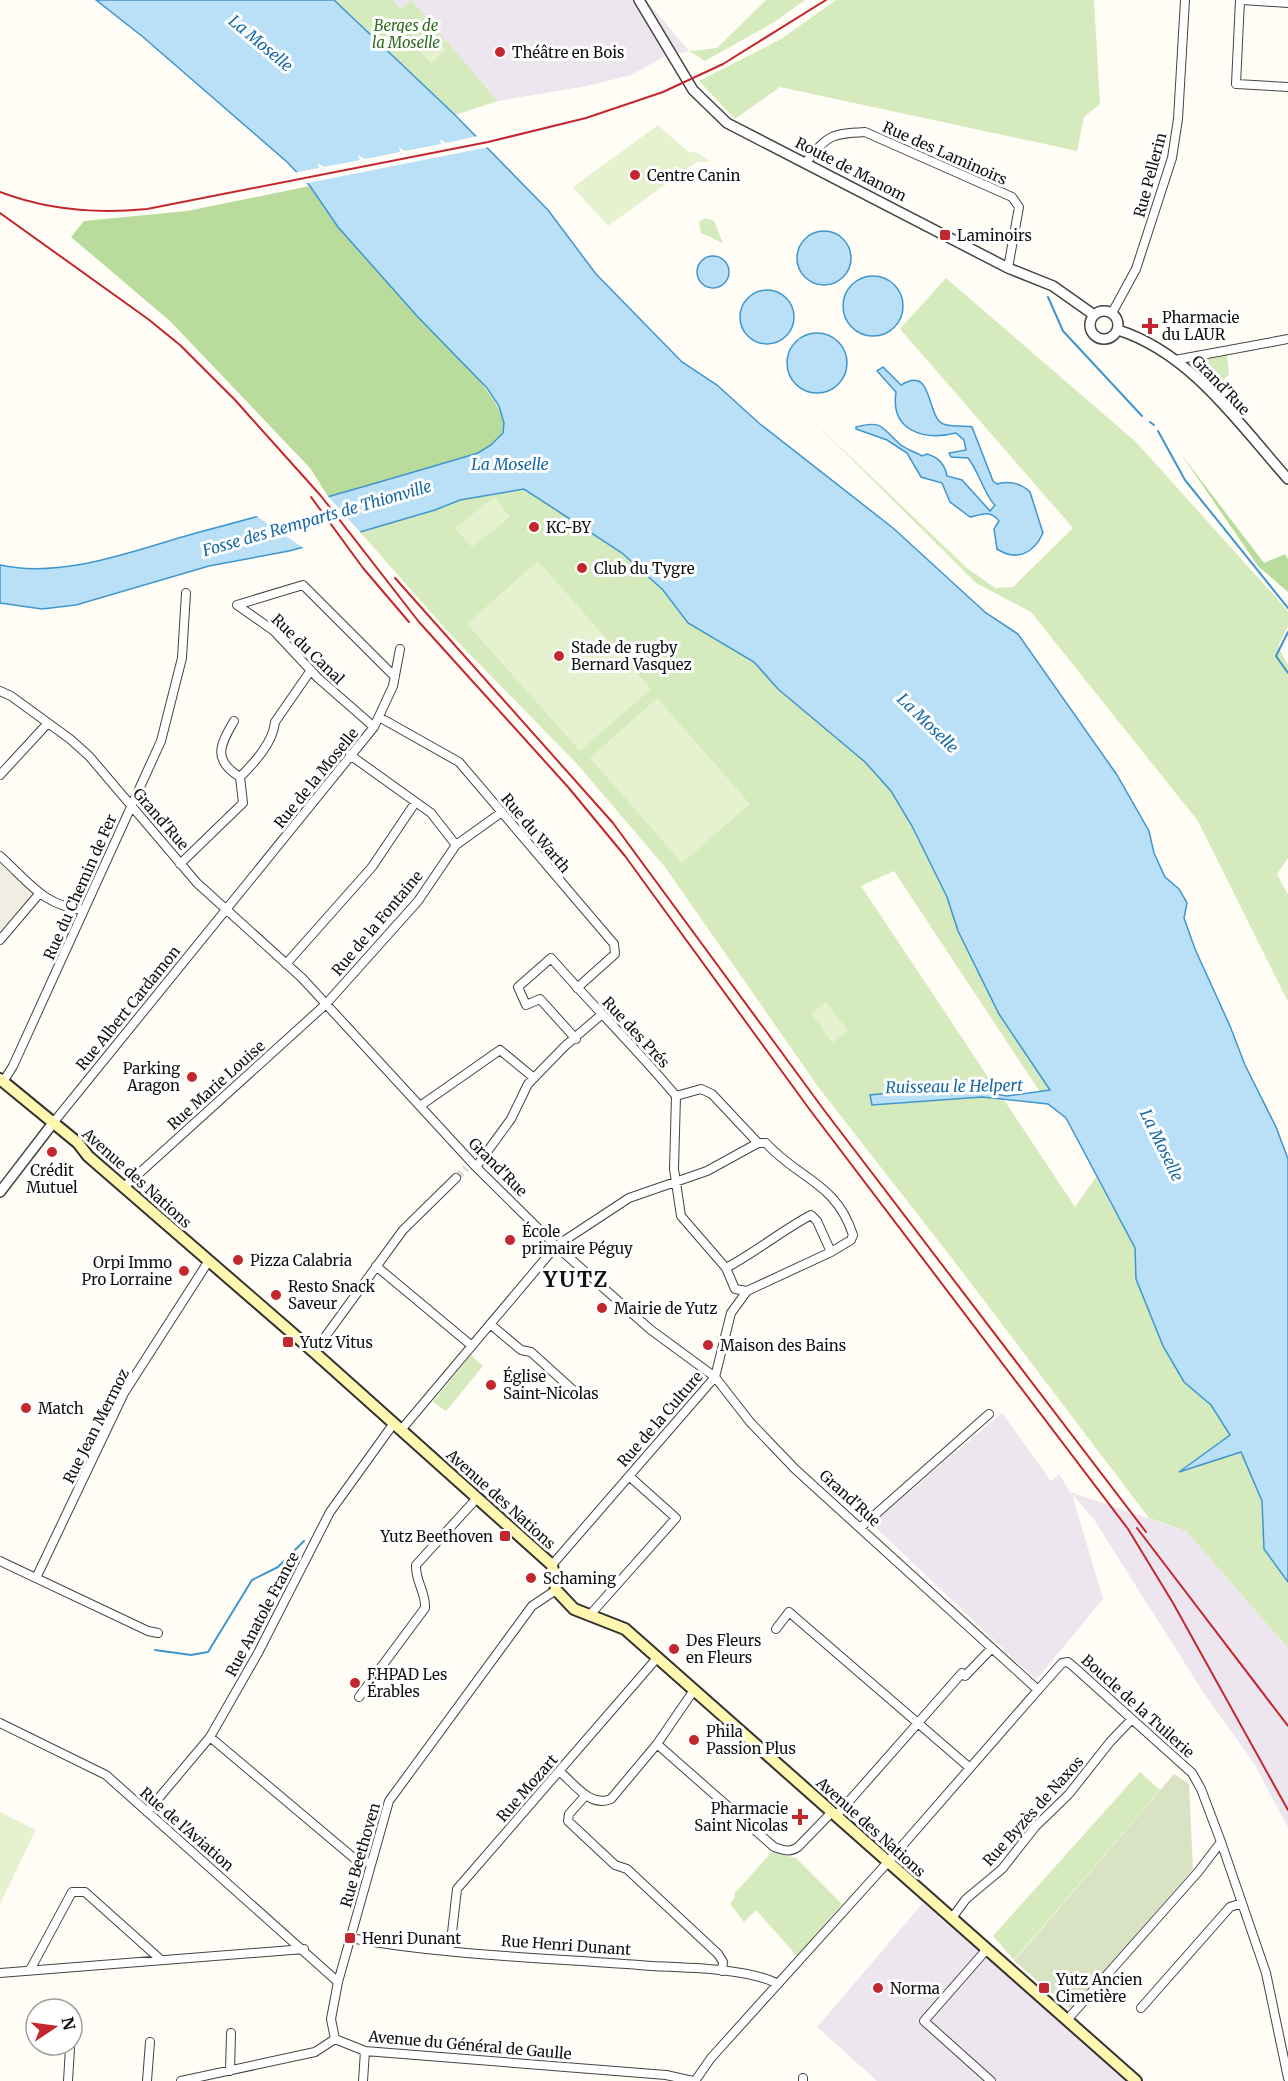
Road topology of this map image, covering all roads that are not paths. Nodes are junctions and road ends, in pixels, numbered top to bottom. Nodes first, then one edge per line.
1 (639, 0) edge
2 (1185, 0) edge
3 (1241, 0) edge
4 (1288, 3) edge
5 (1288, 87) edge
6 (806, 162) junction
7 (1008, 268) junction
8 (1112, 313) junction
9 (1094, 315) junction
10 (1118, 330) junction
11 (1288, 339) edge
12 (1175, 360) junction
13 (1288, 479) edge
14 (186, 593) dead end
15 (400, 648) dead end
16 (311, 670) junction
17 (395, 677) junction
18 (0, 691) edge
19 (379, 717) junction
20 (234, 722) dead end
21 (48, 723) junction
22 (374, 727) junction
23 (350, 755) junction
24 (3, 772) edge
25 (240, 777) junction
26 (415, 803) junction
27 (131, 807) junction
28 (502, 812) junction
29 (456, 845) junction
30 (0, 856) edge
31 (180, 864) junction
32 (39, 894) junction
33 (84, 910) junction
34 (224, 910) junction
35 (0, 940) edge
36 (286, 964) junction
37 (578, 988) junction
38 (326, 1004) junction
39 (601, 1015) junction
40 (576, 1039) junction
41 (534, 1078) junction
42 (1, 1082) edge
43 (676, 1096) junction
44 (420, 1106) junction
45 (53, 1123) junction
46 (762, 1143) junction
47 (471, 1166) junction
48 (456, 1178) tunnel mouth
49 (675, 1183) junction
50 (124, 1187) junction
51 (0, 1192) edge
52 (556, 1246) junction
53 (831, 1252) junction
54 (208, 1262) junction
55 (376, 1266) junction
56 (726, 1268) junction
57 (747, 1291) junction
58 (490, 1324) junction
59 (472, 1346) junction
60 (314, 1352) junction
61 (715, 1377) junction
62 (574, 1391) dead end
63 (989, 1414) dead end
64 (397, 1427) junction
65 (629, 1476) junction
66 (477, 1498) junction
67 (860, 1528) junction
68 (0, 1561) edge
69 (552, 1565) junction
70 (36, 1578) junction
71 (556, 1590) junction
72 (589, 1616) junction
73 (776, 1629) dead end
74 (158, 1633) dead end
75 (992, 1648) junction
76 (657, 1658) junction
77 (694, 1690) junction
78 (1038, 1690) junction
79 (359, 1697) dead end
80 (1132, 1719) junction
81 (917, 1722) junction
82 (0, 1723) edge
83 (210, 1737) junction
84 (657, 1744) junction
85 (970, 1768) junction
86 (559, 1771) junction
87 (586, 1795) junction
88 (147, 1812) junction
89 (834, 1814) junction
90 (1221, 1842) junction
91 (888, 1862) junction
92 (370, 1863) junction
93 (1242, 1903) junction
94 (952, 1918) junction
95 (350, 1938) junction
96 (304, 1949) junction
97 (450, 1950) junction
98 (987, 1950) junction
99 (161, 1960) junction
100 (30, 1971) junction
101 (722, 1971) junction
102 (0, 1973) edge
103 (338, 1982) junction
104 (778, 1984) junction
105 (1141, 2008) dead end
106 (1067, 2020) junction
107 (231, 2033) dead end
108 (335, 2039) junction
109 (150, 2042) dead end
110 (365, 2051) junction
111 (69, 2057) edge
112 (230, 2071) junction
113 (1288, 2078) edge
114 (187, 2080) edge
115 (68, 2081) edge
116 (147, 2081) edge
117 (363, 2081) edge
118 (694, 2081) edge
119 (991, 2081) edge
120 (1136, 2081) edge

1 - 6 street, Route de Manom
2 - 8 street, Rue Pellerin
3 - 4 street
3 - 5 street
6 - 7 street, Route de Manom
6 - 7 street, Rue des Laminoirs
7 - 9 street, Route de Manom
8 - 9 street
8 - 10 street
9 - 10 street
10 - 12 street, Grand'Rue
11 - 12 street
12 - 13 street, Grand'Rue
14 - 27 street, Rue du Chemin de Fer
15 - 17 street, Rue de la Moselle
16 - 17 street, Rue du Canal
16 - 22 street, Rue du Canal
16 - 25 street
17 - 19 street, Rue de la Moselle
18 - 21 street, Grand'Rue
19 - 22 street, Rue de la Moselle
19 - 28 street, Rue du Warth
20 - 25 street
21 - 24 street
21 - 27 street, Grand'Rue
22 - 23 street, Rue de la Moselle
23 - 26 street
23 - 34 street, Rue de la Moselle
25 - 31 street
26 - 29 street
26 - 36 street
27 - 31 street, Grand'Rue
27 - 33 street, Rue du Chemin de Fer
28 - 29 street, Rue de la Fontaine
28 - 37 street, Rue du Warth
29 - 38 street, Rue de la Fontaine
30 - 32 street
31 - 34 street, Grand'Rue
32 - 33 street
32 - 35 street
33 - 42 street, Rue du Chemin de Fer
34 - 36 street, Grand'Rue
34 - 45 street, Rue Albert Cardamon
36 - 38 street, Grand'Rue
37 - 39 street, Rue des Prés
37 - 40 street, Rue des Prés
38 - 44 street, Grand'Rue
38 - 50 street, Rue Marie Louise
39 - 40 street
39 - 43 street, Rue des Prés
40 - 41 street
41 - 44 street
41 - 47 street
42 - 45 main road, Avenue des Nations
43 - 46 street
43 - 49 street
44 - 47 street, Grand'Rue
45 - 50 main road, Avenue des Nations
45 - 51 street
46 - 49 street, Rue Anatole France
46 - 53 street
47 - 52 street, Grand'Rue
48 - 55 street
49 - 52 street, Rue Anatole France
49 - 56 street
50 - 54 main road, Avenue des Nations
52 - 58 street, Rue Anatole France
52 - 61 street, Grand'Rue
53 - 56 street
53 - 57 street
54 - 60 main road, Avenue des Nations
54 - 70 street, Rue Jean Mermoz
55 - 59 street
55 - 60 street
56 - 57 street
57 - 61 street, Rue de la Culture
58 - 59 street, Rue Anatole France
58 - 62 street
59 - 64 street, Rue Anatole France
60 - 64 main road, Avenue des Nations
61 - 65 street, Rue de la Culture
61 - 67 street, Grand'Rue
63 - 67 street
64 - 66 main road, Avenue des Nations
64 - 83 street, Rue Anatole France
65 - 69 street, Rue de la Culture
65 - 72 street
66 - 69 main road, Avenue des Nations
66 - 79 street
67 - 75 street, Grand'Rue
68 - 70 street
69 - 71 main road, Avenue des Nations
70 - 74 street
71 - 72 main road, Avenue des Nations
71 - 92 street, Rue Beethoven
72 - 76 main road, Avenue des Nations
73 - 81 street
75 - 78 street
75 - 81 street
76 - 77 main road, Avenue des Nations
76 - 86 street, Rue Mozart
77 - 84 street
77 - 89 main road, Avenue des Nations
78 - 80 street, Boucle de la Tuilerie
78 - 85 street, Boucle de la Tuilerie
80 - 90 street, Boucle de la Tuilerie
80 - 94 street, Rue Byzès de Naxos
81 - 85 street
81 - 89 street
82 - 88 street, Rue de l'Aviation
83 - 88 street, Rue Anatole France
83 - 92 street
84 - 87 street
84 - 89 street
85 - 91 street, Boucle de la Tuilerie
86 - 87 street
86 - 97 street, Rue Mozart
87 - 101 street
88 - 96 street, Rue de l'Aviation
89 - 91 main road, Avenue des Nations
90 - 93 street, Boucle de la Tuilerie
90 - 106 street
91 - 94 main road, Avenue des Nations
91 - 104 street
92 - 95 street, Rue Beethoven
93 - 105 street
93 - 113 street, Boucle de la Tuilerie
94 - 98 main road, Avenue des Nations
95 - 97 street, Rue Henri Dunant
95 - 103 street, Rue Beethoven
96 - 99 street
96 - 103 street, Rue de l'Aviation
97 - 101 street, Rue Henri Dunant
98 - 106 main road, Avenue des Nations
98 - 119 street
99 - 100 street
99 - 100 street
100 - 102 street
101 - 104 street, Rue Henri Dunant
103 - 108 street, Rue Beethoven
104 - 118 street, Avenue du Général de Gaulle
106 - 120 main road, Avenue des Nations
107 - 112 street
108 - 110 street, Avenue du Général de Gaulle
108 - 112 street
109 - 116 street
110 - 117 street
110 - 118 street, Avenue du Général de Gaulle
111 - 115 street
112 - 114 street

